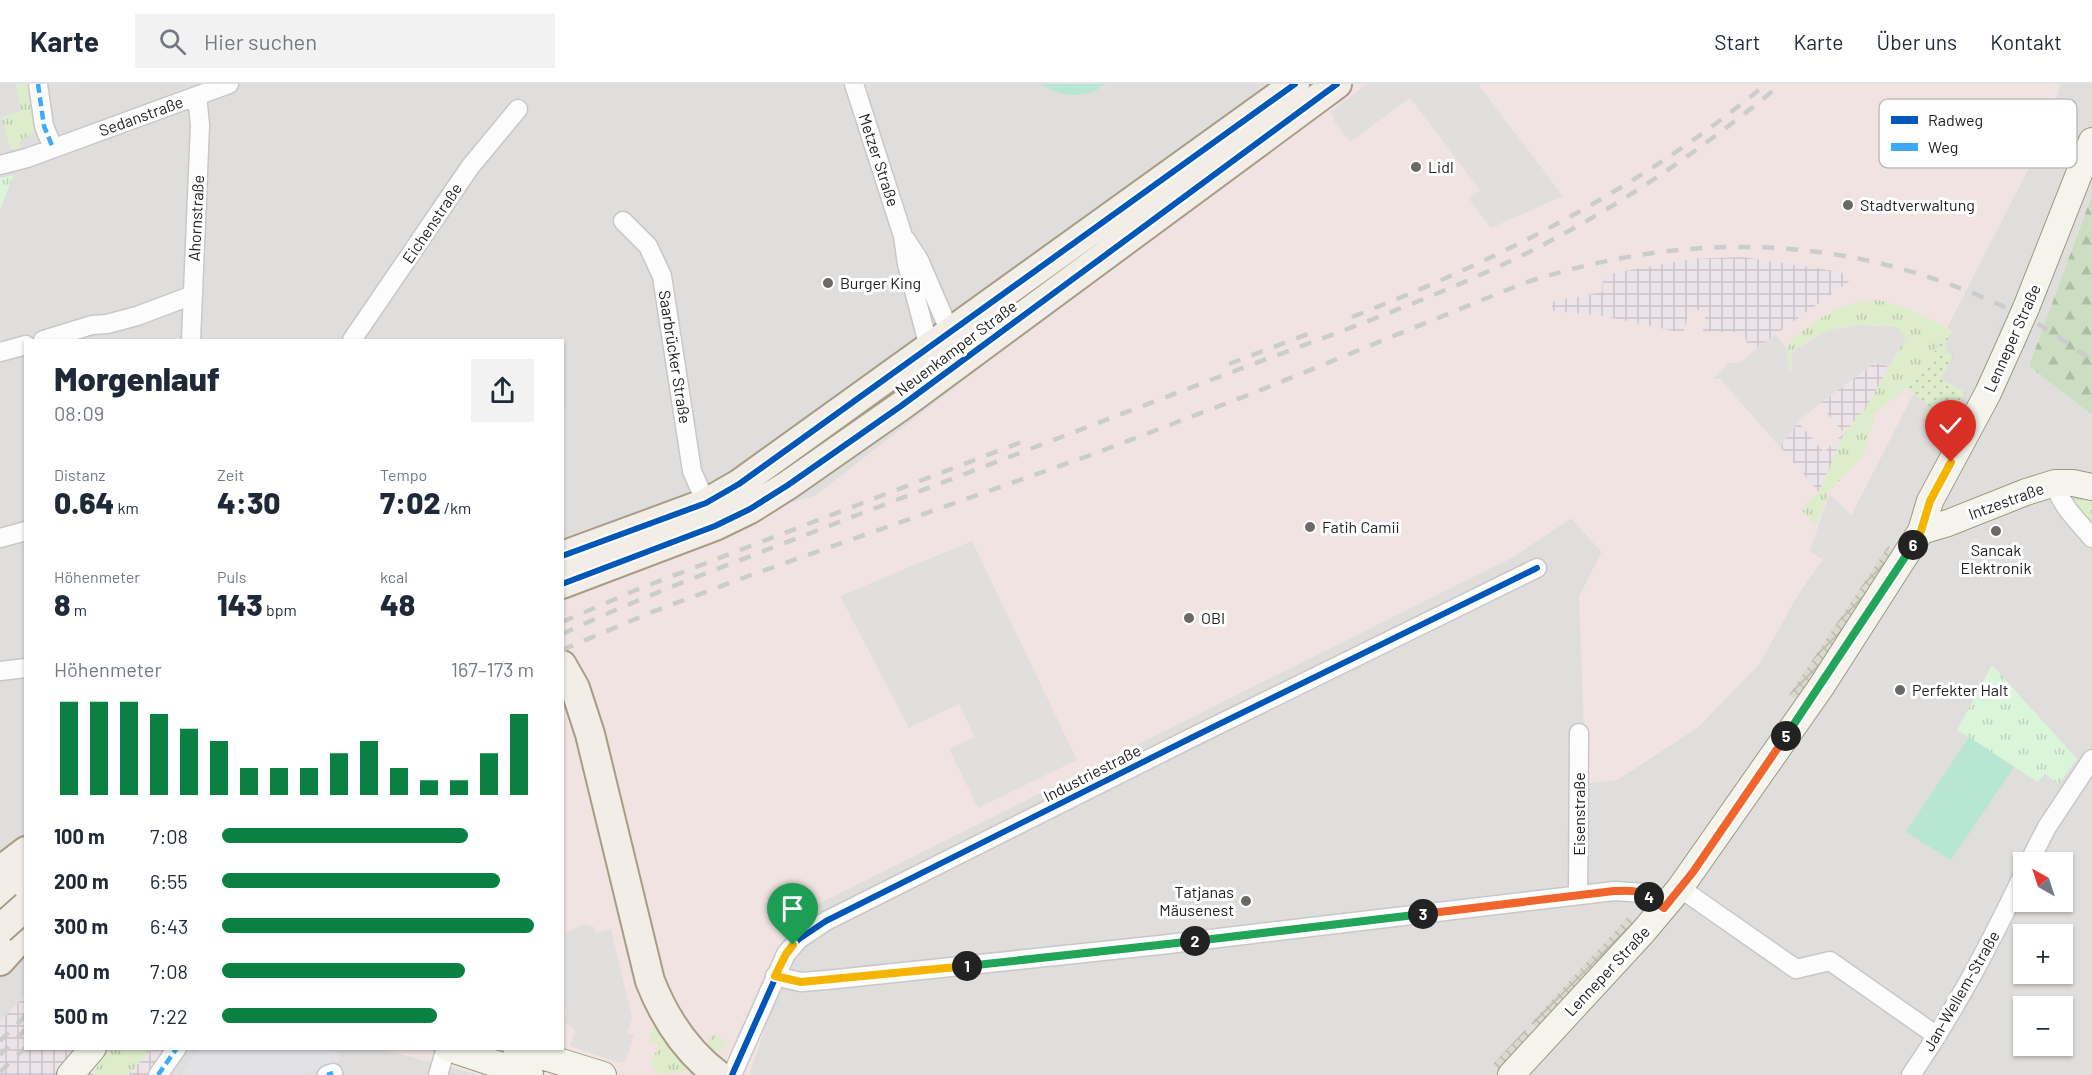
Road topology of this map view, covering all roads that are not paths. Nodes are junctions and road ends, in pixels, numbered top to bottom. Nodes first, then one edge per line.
1 (229, 84) edge
2 (854, 84) edge
3 (1295, 84) edge
4 (1337, 84) edge
5 (39, 91) edge
6 (197, 96) junction
7 (518, 109) dead end
8 (2092, 141) edge
9 (53, 148) junction
10 (0, 165) edge
11 (623, 221) dead end
12 (903, 236) junction
13 (193, 295) junction
14 (47, 339) edge
15 (191, 339) edge
16 (353, 339) edge
17 (940, 340) junction
18 (24, 346) edge
19 (0, 352) edge
20 (952, 368) junction
21 (2055, 483) junction
22 (2092, 487) edge
23 (706, 503) junction
24 (1921, 531) junction
25 (24, 532) edge
26 (0, 538) edge
27 (2092, 538) edge
28 (564, 555) edge
29 (1538, 567) dead end
30 (564, 583) edge
31 (24, 668) edge
32 (564, 669) edge
33 (0, 671) edge
34 (1579, 732) dead end
35 (2092, 759) edge
36 (24, 836) edge
37 (2034, 852) edge
38 (0, 853) edge
39 (24, 853) edge
40 (0, 871) edge
41 (24, 877) edge
42 (1680, 888) junction
43 (0, 894) edge
44 (1578, 895) junction
45 (2013, 895) edge
46 (0, 902) edge
47 (24, 908) edge
48 (1664, 908) junction
49 (24, 910) edge
50 (0, 930) edge
51 (24, 932) edge
52 (24, 933) edge
53 (0, 961) edge
54 (775, 976) junction
55 (1937, 1036) junction
56 (91, 1050) edge
57 (176, 1050) edge
58 (446, 1050) edge
59 (453, 1050) edge
60 (524, 1050) edge
61 (70, 1075) edge
62 (158, 1075) edge
63 (438, 1075) edge
64 (530, 1075) edge
65 (603, 1075) edge
66 (718, 1075) edge
67 (732, 1075) edge
68 (1511, 1075) edge
69 (1911, 1075) edge

1 - 6 street, Sedanstraße
2 - 12 street, Metzer Straße
3 - 17 main road, Neuenkamper Straße
4 - 20 main road, Neuenkamper Straße
5 - 9 street
6 - 9 street, Sedanstraße
6 - 13 street, Ahornstraße
7 - 16 street, Eichenstraße
8 - 24 main road, Lenneper Straße, bridge
9 - 10 street, Sedanstraße
11 - 23 street, Saarbrücker Straße
12 - 17 street, Metzer Straße
12 - 17 street, Metzer Straße
13 - 14 street
13 - 15 street, Ahornstraße
17 - 20 main road
17 - 23 main road, Neuenkamper Straße
18 - 19 street
20 - 30 main road, Neuenkamper Straße
21 - 22 main road, Intzestraße
21 - 24 main road, Intzestraße
21 - 27 street
23 - 28 main road, Neuenkamper Straße
24 - 42 main road, Lenneper Straße
25 - 26 street
29 - 54 street, Industriestraße
31 - 33 street
32 - 66 main road
34 - 44 street, Eisenstraße
35 - 37 street
36 - 38 main road
39 - 40 main road
41 - 43 main road
42 - 48 main road, Lenneper Straße
42 - 55 street
44 - 48 street
44 - 54 street
45 - 55 street, Jan-Wellem-Straße
46 - 47 main road
48 - 68 main road, Lenneper Straße
49 - 50 main road, bridge
50 - 51 main road
52 - 53 main road
54 - 67 street, Industriestraße
55 - 69 street, Jan-Wellem-Straße
56 - 61 main road
57 - 62 street
58 - 63 street
59 - 64 main road
60 - 65 main road

